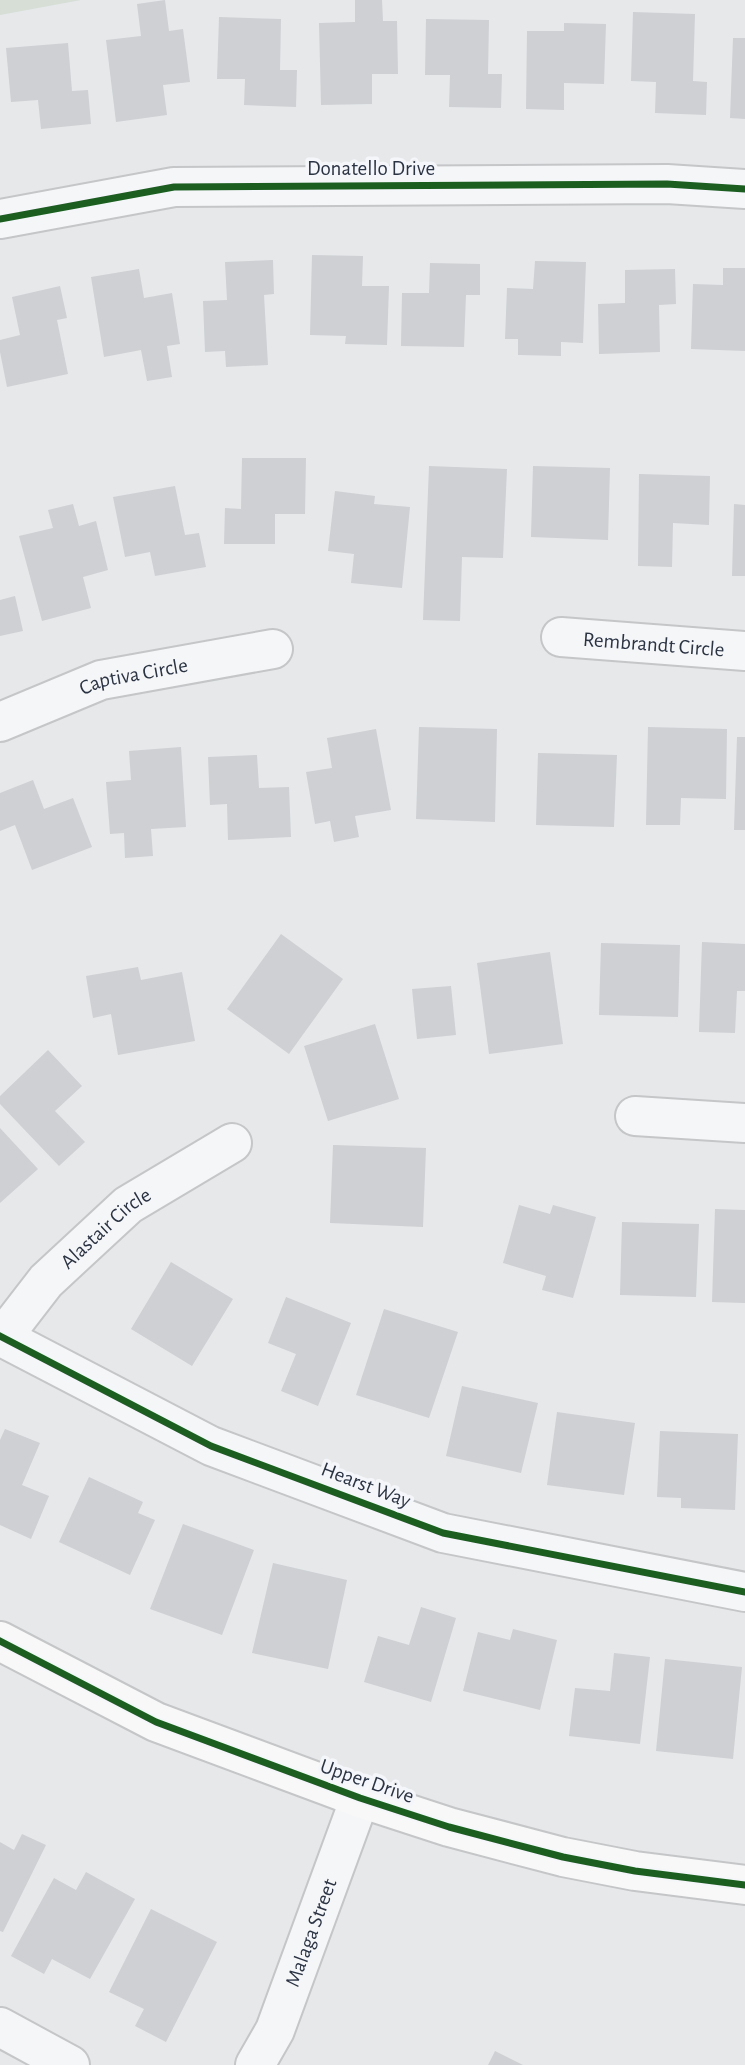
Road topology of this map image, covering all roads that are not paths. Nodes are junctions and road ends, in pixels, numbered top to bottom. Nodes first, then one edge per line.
1 (745, 189) edge
2 (0, 219) edge
3 (561, 637) dead end
4 (272, 649) dead end
5 (745, 651) edge
6 (0, 722) edge
7 (635, 1116) dead end
8 (745, 1123) edge
9 (232, 1143) dead end
10 (1, 1337) edge
11 (745, 1592) edge
12 (0, 1641) edge
13 (360, 1798) junction
14 (745, 1885) edge
15 (0, 2027) edge
16 (69, 2065) edge
17 (255, 2065) edge

1 - 2 street, Donatello Drive
3 - 5 street, Rembrandt Circle
4 - 6 street, Captiva Circle
7 - 8 street
9 - 10 street, Alastair Circle
10 - 11 street, Hearst Way
12 - 13 main road, Upper Drive
13 - 14 main road, Upper Drive
13 - 17 street, Malaga Street
15 - 16 street

